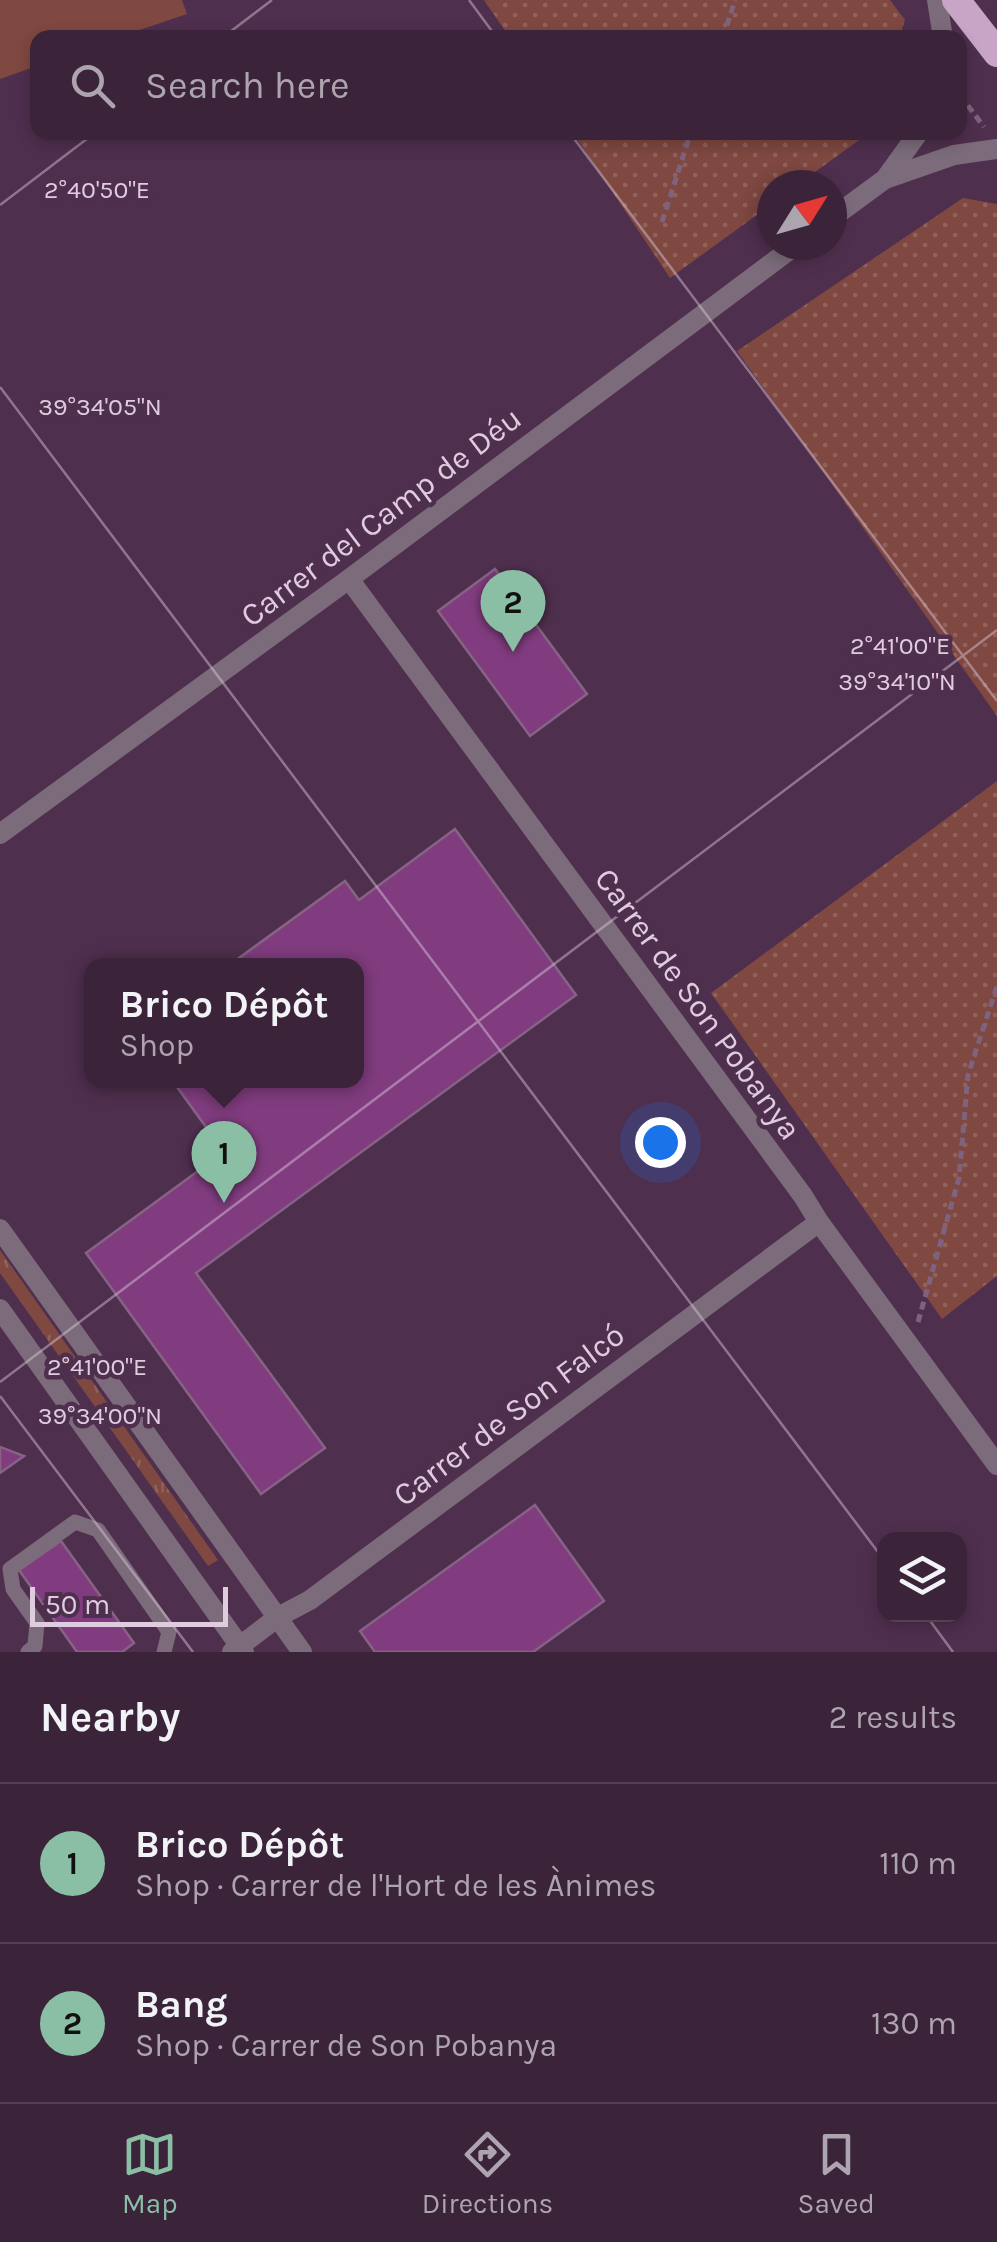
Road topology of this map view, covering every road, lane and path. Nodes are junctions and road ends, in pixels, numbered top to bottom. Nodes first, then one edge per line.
1 (735, 0) edge
2 (937, 0) edge
3 (956, 0) edge
4 (726, 30) edge
5 (942, 30) edge
6 (997, 53) edge
7 (967, 105) edge
8 (689, 140) edge
9 (913, 140) edge
10 (994, 142) edge
11 (885, 178) junction
12 (847, 207) edge
13 (662, 222) dead end
14 (776, 260) edge
15 (349, 579) junction
16 (0, 834) edge
17 (997, 986) edge
18 (819, 1222) junction
19 (0, 1229) edge
20 (0, 1309) edge
21 (911, 1348) junction
22 (997, 1466) edge
23 (278, 1618) junction
24 (239, 1650) edge
25 (28, 1652) edge
26 (164, 1652) edge
27 (302, 1652) edge

1 - 4 path
2 - 5 street
3 - 6 highway
7 - 10 path
8 - 13 path
9 - 11 street
10 - 11 street
11 - 12 street
14 - 15 street, Carrer del Camp de Déu
15 - 16 street, Carrer del Camp de Déu
15 - 18 street, Carrer de Son Pobanya
17 - 21 path
18 - 21 street, Carrer de Son Pobanya
18 - 23 street, Carrer de Son Falcó
19 - 23 street
20 - 24 street
21 - 22 street, Carrer de Son Pobanya
23 - 24 street, Carrer de Son Falcó
23 - 27 street
25 - 26 lane

